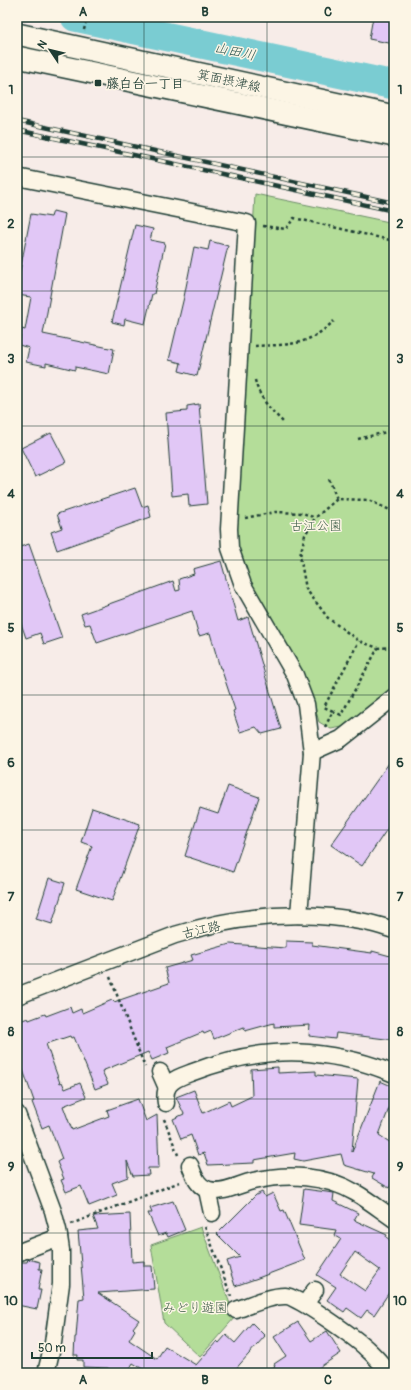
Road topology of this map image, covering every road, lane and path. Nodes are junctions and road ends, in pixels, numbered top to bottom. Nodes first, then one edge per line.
1 (87, 17) edge
2 (17, 34) edge
3 (83, 36) dead end
4 (17, 57) edge
5 (394, 116) edge
6 (394, 136) edge
7 (17, 177) edge
8 (247, 223) junction
9 (394, 241) edge
10 (334, 321) dead end
11 (240, 347) junction
12 (253, 374) dead end
13 (284, 423) dead end
14 (394, 430) edge
15 (358, 439) dead end
16 (329, 479) dead end
17 (337, 499) junction
18 (394, 512) edge
19 (315, 518) junction
20 (229, 529) junction
21 (359, 641) junction
22 (394, 647) edge
23 (378, 648) junction
24 (394, 697) edge
25 (333, 711) junction
26 (312, 752) junction
27 (299, 916) junction
28 (394, 930) edge
29 (110, 976) dead end
30 (17, 996) edge
31 (153, 1070) joint
32 (394, 1074) edge
33 (165, 1102) junction
34 (18, 1122) edge
35 (184, 1161) joint
36 (183, 1181) dead end
37 (207, 1190) junction
38 (208, 1219) joint
39 (394, 1219) edge
40 (58, 1233) junction
41 (17, 1253) edge
42 (314, 1290) dead end
43 (305, 1304) junction
44 (236, 1310) joint
45 (384, 1370) edge
46 (46, 1373) edge

1 - 3 path
2 - 5 main road, 箕面摂津線
4 - 6 main road, 箕面摂津線
7 - 8 street
8 - 9 path
8 - 11 street
10 - 11 path
11 - 20 street
12 - 13 path
14 - 15 path
16 - 17 path
17 - 18 path
17 - 19 path
19 - 20 path
19 - 21 path
20 - 26 street
21 - 23 path
21 - 25 path
22 - 23 path
23 - 25 path
24 - 26 street
25 - 26 path
26 - 27 street
27 - 28 street, 古江路
27 - 30 street, 古江路
29 - 31 path
31 - 33 street
32 - 33 street
33 - 35 path
34 - 40 street
35 - 37 street
36 - 40 path
37 - 38 street
37 - 39 street
38 - 44 path
40 - 41 street
40 - 46 street
42 - 43 street
43 - 44 street
43 - 45 street

